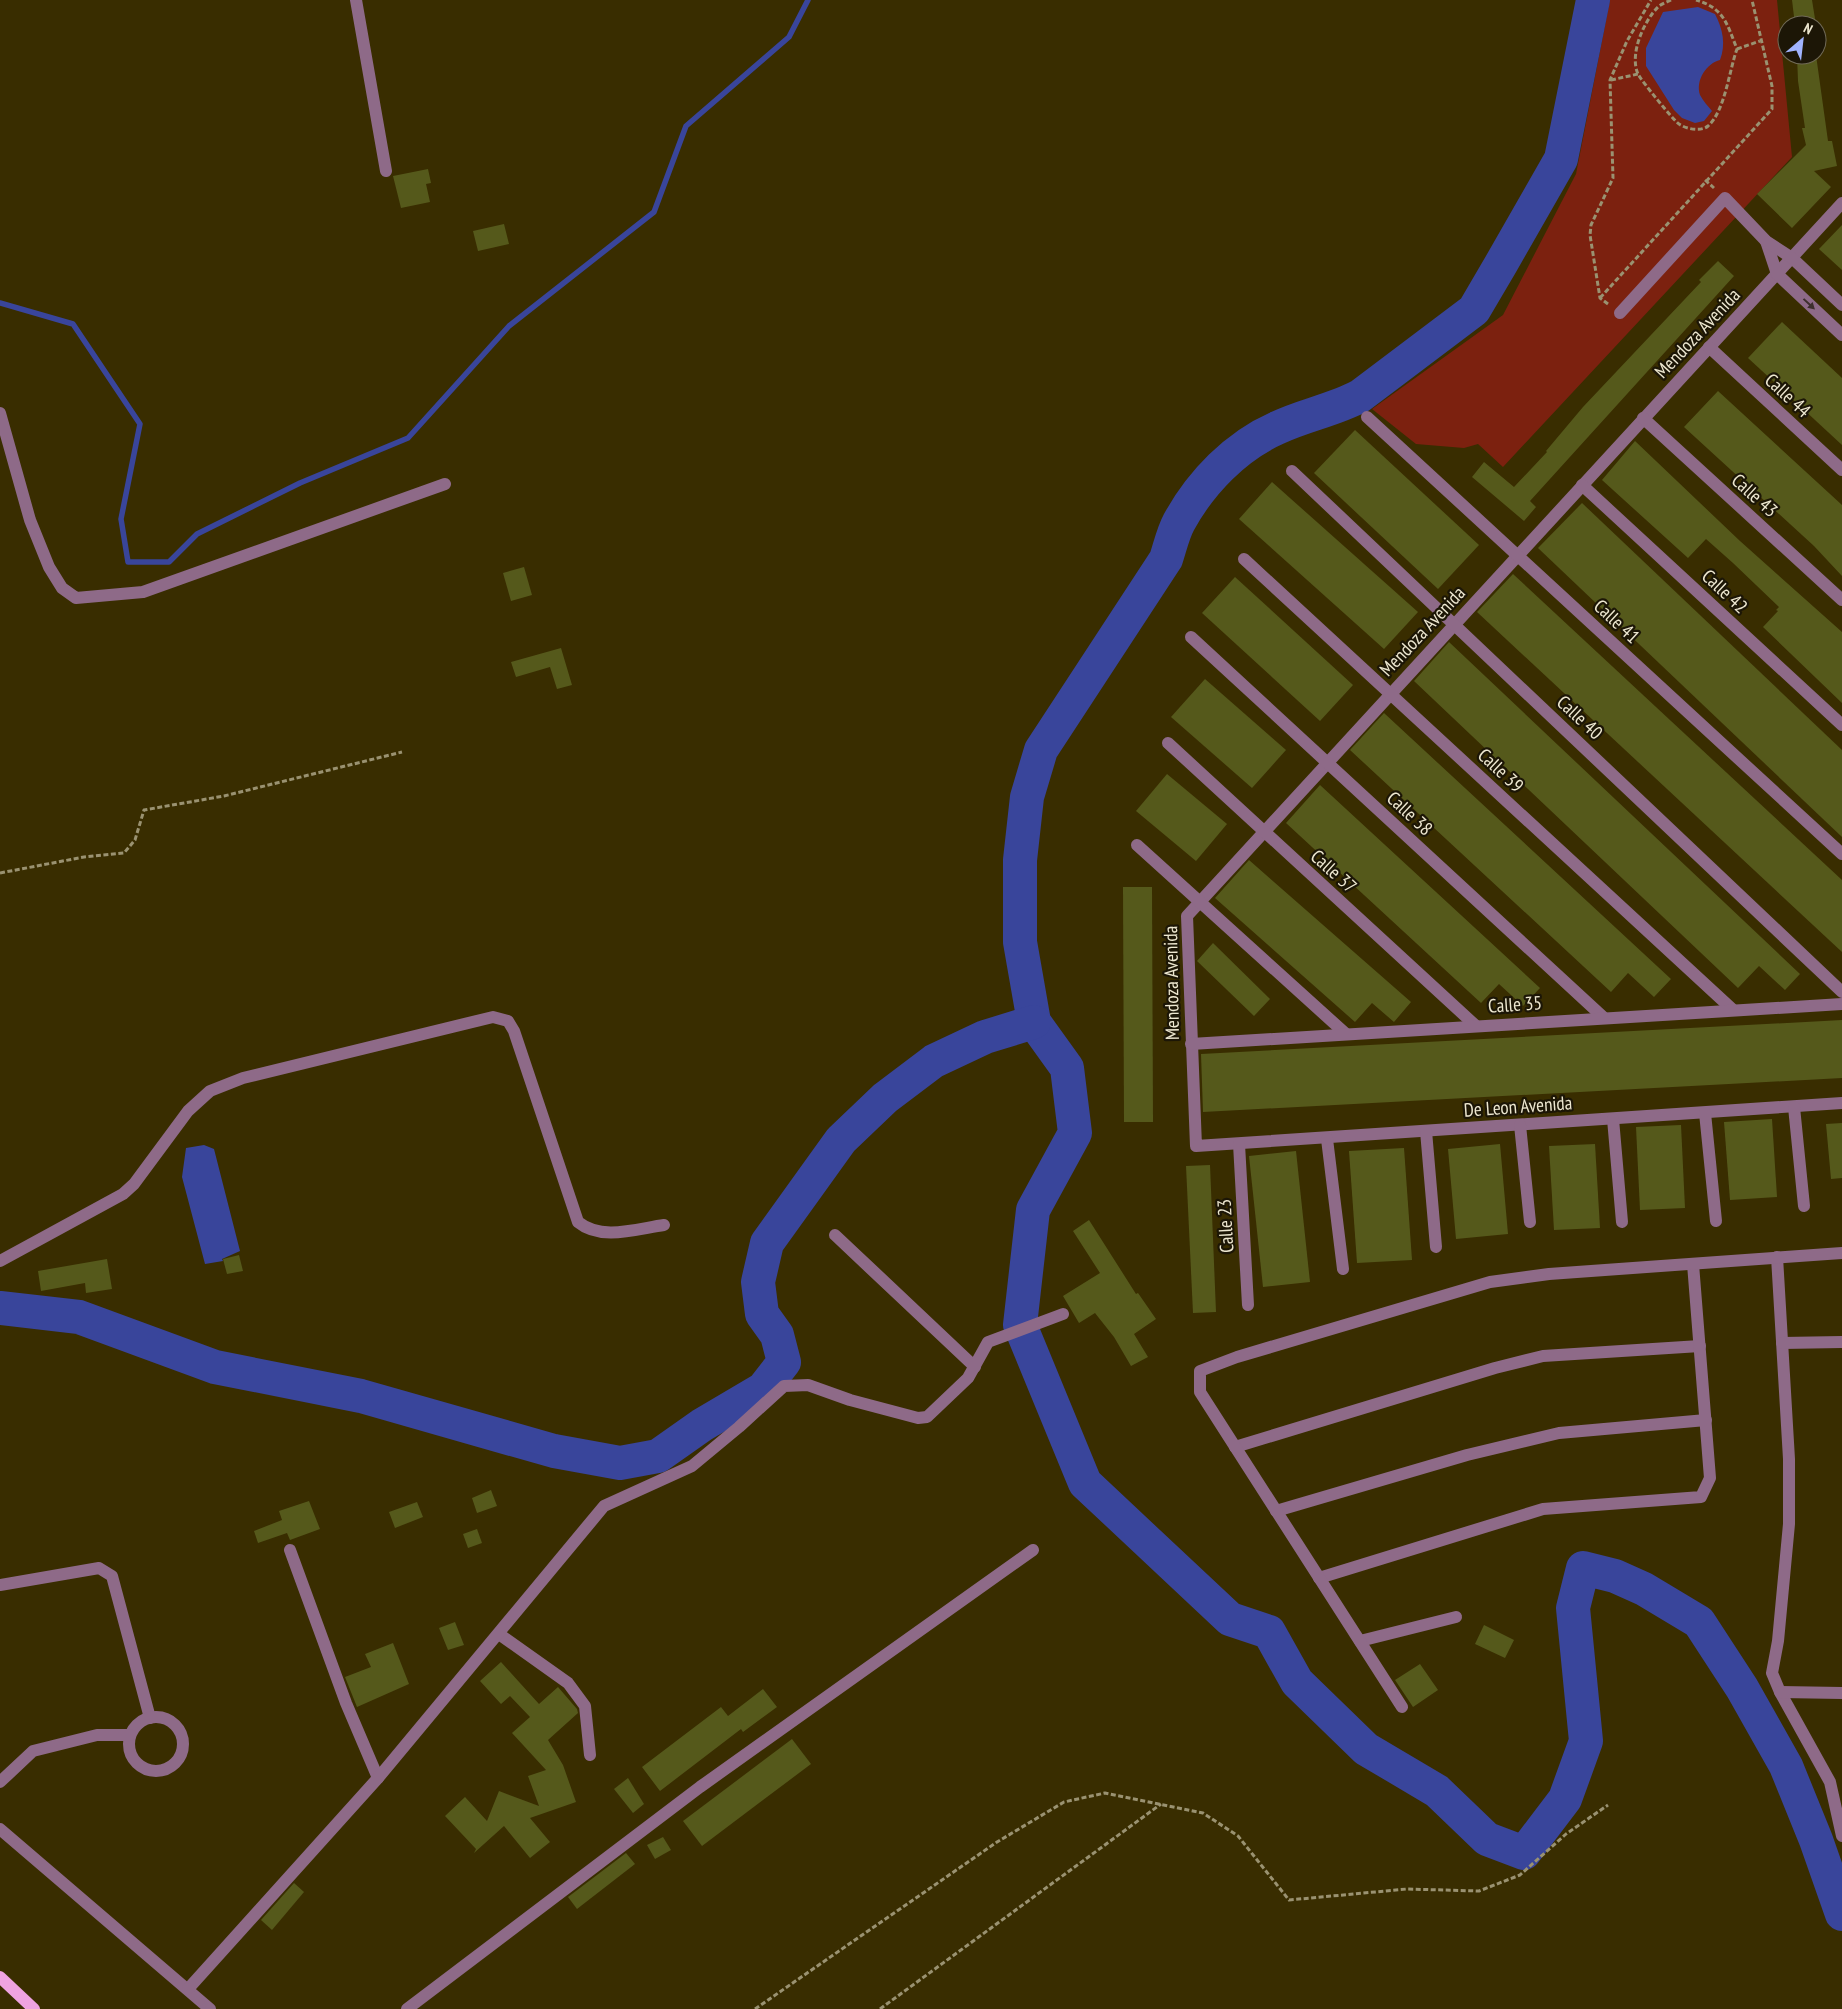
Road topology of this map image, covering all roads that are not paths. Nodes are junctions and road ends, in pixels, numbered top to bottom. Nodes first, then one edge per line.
1 (356, 0) edge
2 (386, 171) dead end
3 (1842, 202) edge
4 (1766, 241) junction
5 (1792, 258) junction
6 (1777, 274) junction
7 (1842, 304) edge
8 (1620, 313) road end
9 (1842, 335) edge
10 (1709, 347) junction
11 (0, 413) edge
12 (1367, 417) dead end
13 (1644, 418) junction
14 (1842, 470) edge
15 (1292, 471) dead end
16 (445, 484) dead end
17 (1582, 485) junction
18 (1518, 555) junction
19 (1244, 559) dead end
20 (1842, 600) edge
21 (1454, 624) junction
22 (1191, 637) dead end
23 (1391, 693) junction
24 (1842, 725) edge
25 (1168, 743) dead end
26 (1327, 762) junction
27 (1263, 832) junction
28 (1137, 845) dead end
29 (1842, 854) edge
30 (1200, 901) junction
31 (1842, 992) edge
32 (1842, 1004) edge
33 (1732, 1009) junction
34 (1603, 1017) junction
35 (1476, 1026) junction
36 (1346, 1034) junction
37 (1191, 1044) junction
38 (1842, 1103) edge
39 (1794, 1107) junction
40 (1706, 1112) junction
41 (1613, 1118) junction
42 (1520, 1125) junction
43 (1426, 1131) junction
44 (1326, 1139) junction
45 (1239, 1144) junction
46 (1196, 1146) joint
47 (1804, 1206) dead end
48 (1716, 1221) dead end
49 (1530, 1222) dead end
50 (1622, 1222) dead end
51 (664, 1225) dead end
52 (835, 1235) dead end
53 (1436, 1247) dead end
54 (1842, 1253) edge
55 (1777, 1258) junction
56 (0, 1261) edge
57 (1692, 1264) junction
58 (1343, 1269) dead end
59 (1248, 1306) dead end
60 (1063, 1314) dead end
61 (1842, 1342) edge
62 (1782, 1344) junction
63 (1700, 1346) junction
64 (975, 1367) junction
65 (1706, 1420) junction
66 (1236, 1448) junction
67 (1276, 1511) junction
68 (290, 1550) dead end
69 (1033, 1550) dead end
70 (1320, 1578) junction
71 (0, 1585) edge
72 (1456, 1617) dead end
73 (499, 1634) junction
74 (1360, 1641) junction
75 (1780, 1692) junction
76 (1842, 1693) edge
77 (1402, 1707) dead end
78 (150, 1718) junction
79 (130, 1735) junction
80 (590, 1754) dead end
81 (378, 1778) junction
82 (0, 1782) edge
83 (1836, 1782) edge
84 (0, 1829) edge
85 (1842, 1836) edge
86 (0, 1977) edge
87 (188, 1989) junction
88 (34, 2009) edge
89 (210, 2009) edge
90 (407, 2009) edge

1 - 2 street
3 - 5 street, Mendoza Avenida
4 - 5 street
4 - 6 street
4 - 8 street
5 - 6 street, Mendoza Avenida
5 - 7 street
6 -> 9 street
6 - 10 street, Mendoza Avenida
10 - 13 street, Mendoza Avenida
10 - 14 street, Calle 44
11 - 16 street
12 - 18 street, Calle 41
13 - 17 street, Mendoza Avenida
13 - 20 street, Calle 43
15 - 21 street, Calle 40
17 - 18 street, Mendoza Avenida
17 - 24 street, Calle 42
18 - 21 street, Mendoza Avenida
18 - 29 street, Calle 41
19 - 23 street, Calle 39
21 - 23 street, Mendoza Avenida
21 - 31 street, Calle 40
22 - 26 street, Calle 38
23 - 26 street, Mendoza Avenida
23 - 33 street, Calle 39
25 - 27 street, Calle 37
26 - 27 street, Mendoza Avenida
26 - 34 street, Calle 38
27 - 30 street, Mendoza Avenida
27 - 35 street, Calle 37
28 - 30 street
30 - 36 street
30 - 37 street, Mendoza Avenida
32 - 33 street, Calle 35
33 - 34 street, Calle 35
34 - 35 street, Calle 35
35 - 36 street, Calle 35
36 - 37 street, Calle 35
37 - 46 street, Mendoza Avenida
38 - 39 street, De Leon Avenida
39 - 40 street, De Leon Avenida
39 - 47 street
40 - 41 street, De Leon Avenida
40 - 48 street
41 - 42 street, De Leon Avenida
41 - 50 street
42 - 43 street, De Leon Avenida
42 - 49 street
43 - 44 street, De Leon Avenida
43 - 53 street
44 - 45 street, De Leon Avenida
44 - 58 street
45 - 46 street, De Leon Avenida
45 - 59 street, Calle 23
51 - 56 street
52 - 64 street
54 - 55 street
55 - 57 street
55 - 62 street
57 - 63 street
57 - 66 street
60 - 64 street
61 - 62 street
62 - 75 street
63 - 65 street
63 - 66 street
64 - 73 street
65 - 67 street
65 - 70 street
66 - 67 street
67 - 70 street
68 - 81 street
69 - 90 street
70 - 74 street
71 - 78 street
72 - 74 street
73 - 80 street
73 - 81 street
74 - 77 street
75 - 76 street
75 - 83 street
78 - 79 street
78 - 79 street
79 - 82 street
81 - 87 street
83 - 85 street
84 - 87 street
86 - 88 main road
87 - 89 street

